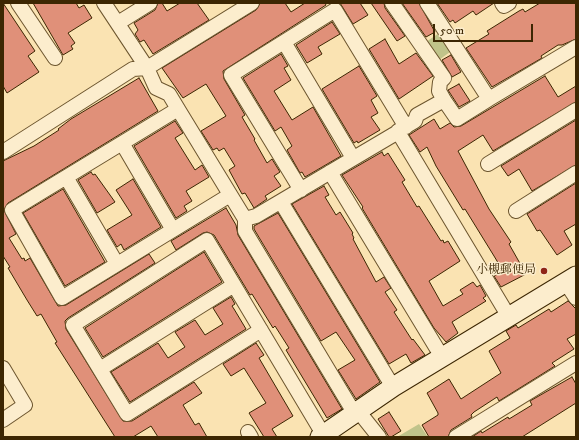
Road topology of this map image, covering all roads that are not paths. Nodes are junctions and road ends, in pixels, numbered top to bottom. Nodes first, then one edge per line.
1 (18, 3) edge
2 (104, 3) edge
3 (150, 3) edge
4 (252, 3) edge
5 (392, 3) edge
6 (427, 3) edge
7 (502, 3) edge
8 (509, 3) edge
9 (118, 23) junction
10 (284, 42) junction
11 (576, 47) edge
12 (55, 58) dead end
13 (147, 68) junction
14 (489, 99) junction
15 (444, 100) junction
16 (178, 109) junction
17 (576, 110) edge
18 (402, 129) junction
19 (122, 143) junction
20 (3, 152) edge
21 (353, 158) junction
22 (488, 164) dead end
23 (330, 172) junction
24 (576, 173) edge
25 (66, 176) junction
26 (301, 190) junction
27 (230, 195) junction
28 (281, 202) junction
29 (516, 211) dead end
30 (244, 219) junction
31 (173, 230) junction
32 (117, 264) junction
33 (571, 279) edge
34 (234, 285) junction
35 (576, 298) edge
36 (509, 317) junction
37 (261, 330) junction
38 (442, 357) junction
39 (576, 364) edge
40 (3, 368) edge
41 (100, 368) junction
42 (393, 387) junction
43 (359, 412) junction
44 (3, 420) edge
45 (321, 436) edge
46 (379, 437) edge
47 (456, 437) edge

1 - 12 street
2 - 9 street
3 - 9 street
4 - 13 street
5 - 15 street
6 - 14 street
7 - 8 street
9 - 13 street
10 - 18 street
10 - 21 street
10 - 26 street
11 - 14 street
13 - 16 street
13 - 20 street
14 - 15 street
15 - 18 street
16 - 19 street
16 - 27 street
17 - 22 street
18 - 21 street
18 - 36 street
19 - 25 street
19 - 31 street
21 - 23 street
23 - 26 street
23 - 38 street
24 - 29 street
25 - 32 street
25 - 32 street
26 - 28 street
27 - 30 street
27 - 31 street
28 - 30 street
28 - 42 street
30 - 43 street
31 - 32 street
33 - 35 street
33 - 36 street
34 - 37 street
34 - 41 street
34 - 41 street
36 - 38 street
37 - 41 street
37 - 45 street
38 - 42 street
39 - 47 street
40 - 44 street
42 - 43 street
43 - 45 street
43 - 46 street

